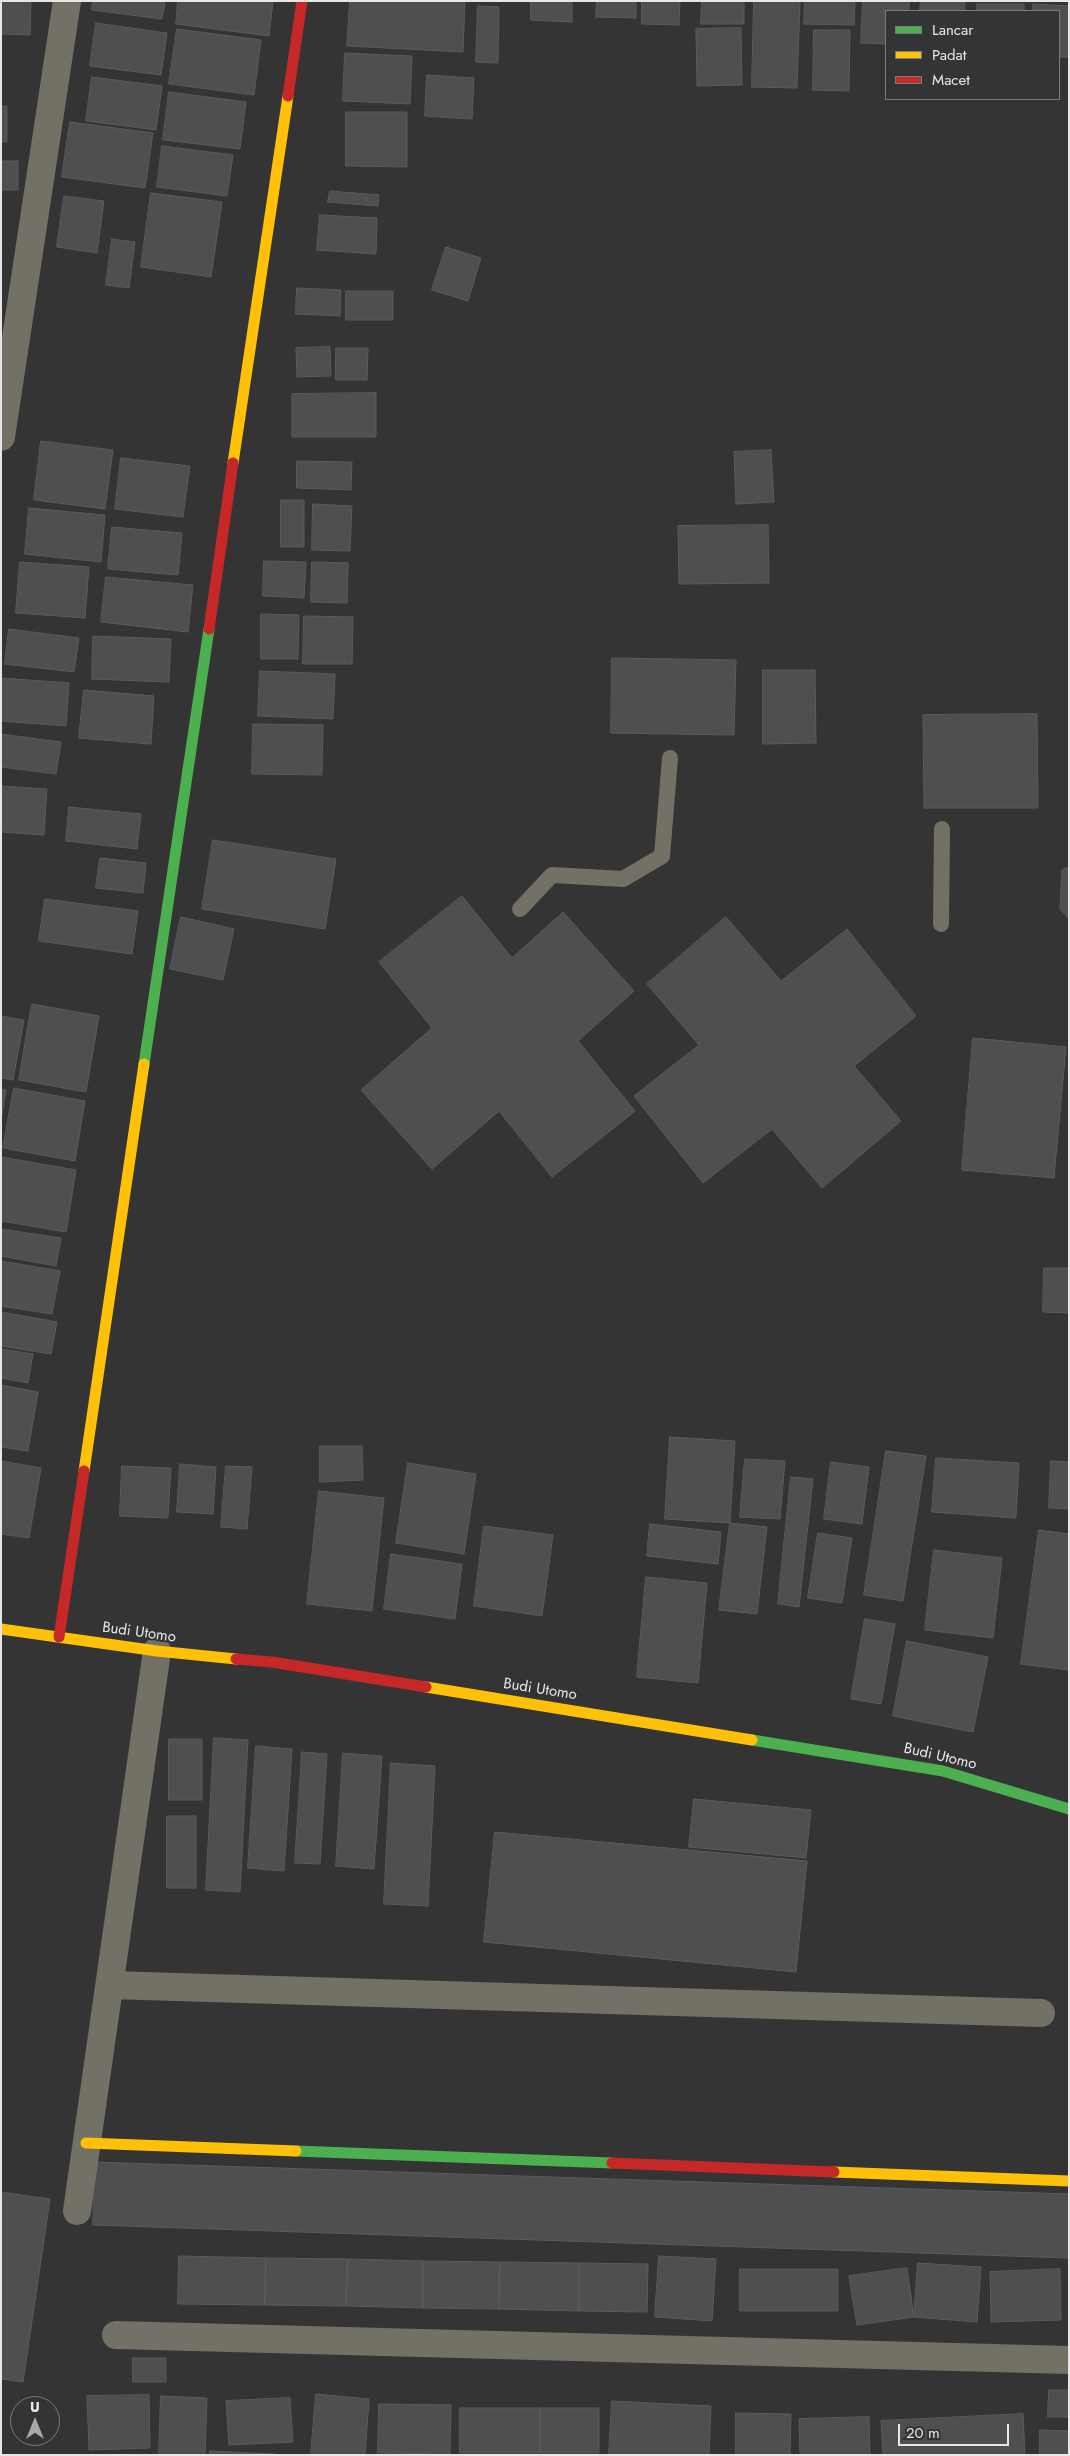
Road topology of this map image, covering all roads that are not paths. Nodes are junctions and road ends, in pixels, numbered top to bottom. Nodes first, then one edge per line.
1 (68, 1) edge
2 (302, 1) edge
3 (1, 437) edge
4 (670, 758) dead end
5 (942, 829) dead end
6 (520, 909) dead end
7 (941, 924) dead end
8 (1, 1630) edge
9 (59, 1637) junction
10 (157, 1651) junction
11 (1069, 1809) edge
12 (110, 1985) junction
13 (1041, 2013) dead end
14 (86, 2143) junction
15 (1069, 2181) edge
16 (77, 2211) dead end
17 (116, 2335) dead end
18 (1069, 2360) edge

1 - 3 street
2 - 9 street
4 - 6 lane
5 - 7 lane
8 - 9 street, Budi Utomo
9 - 10 street, Budi Utomo
10 - 11 street, Budi Utomo
10 - 12 street
12 - 13 street
12 - 14 street
14 - 15 street
14 - 16 street
17 - 18 street

